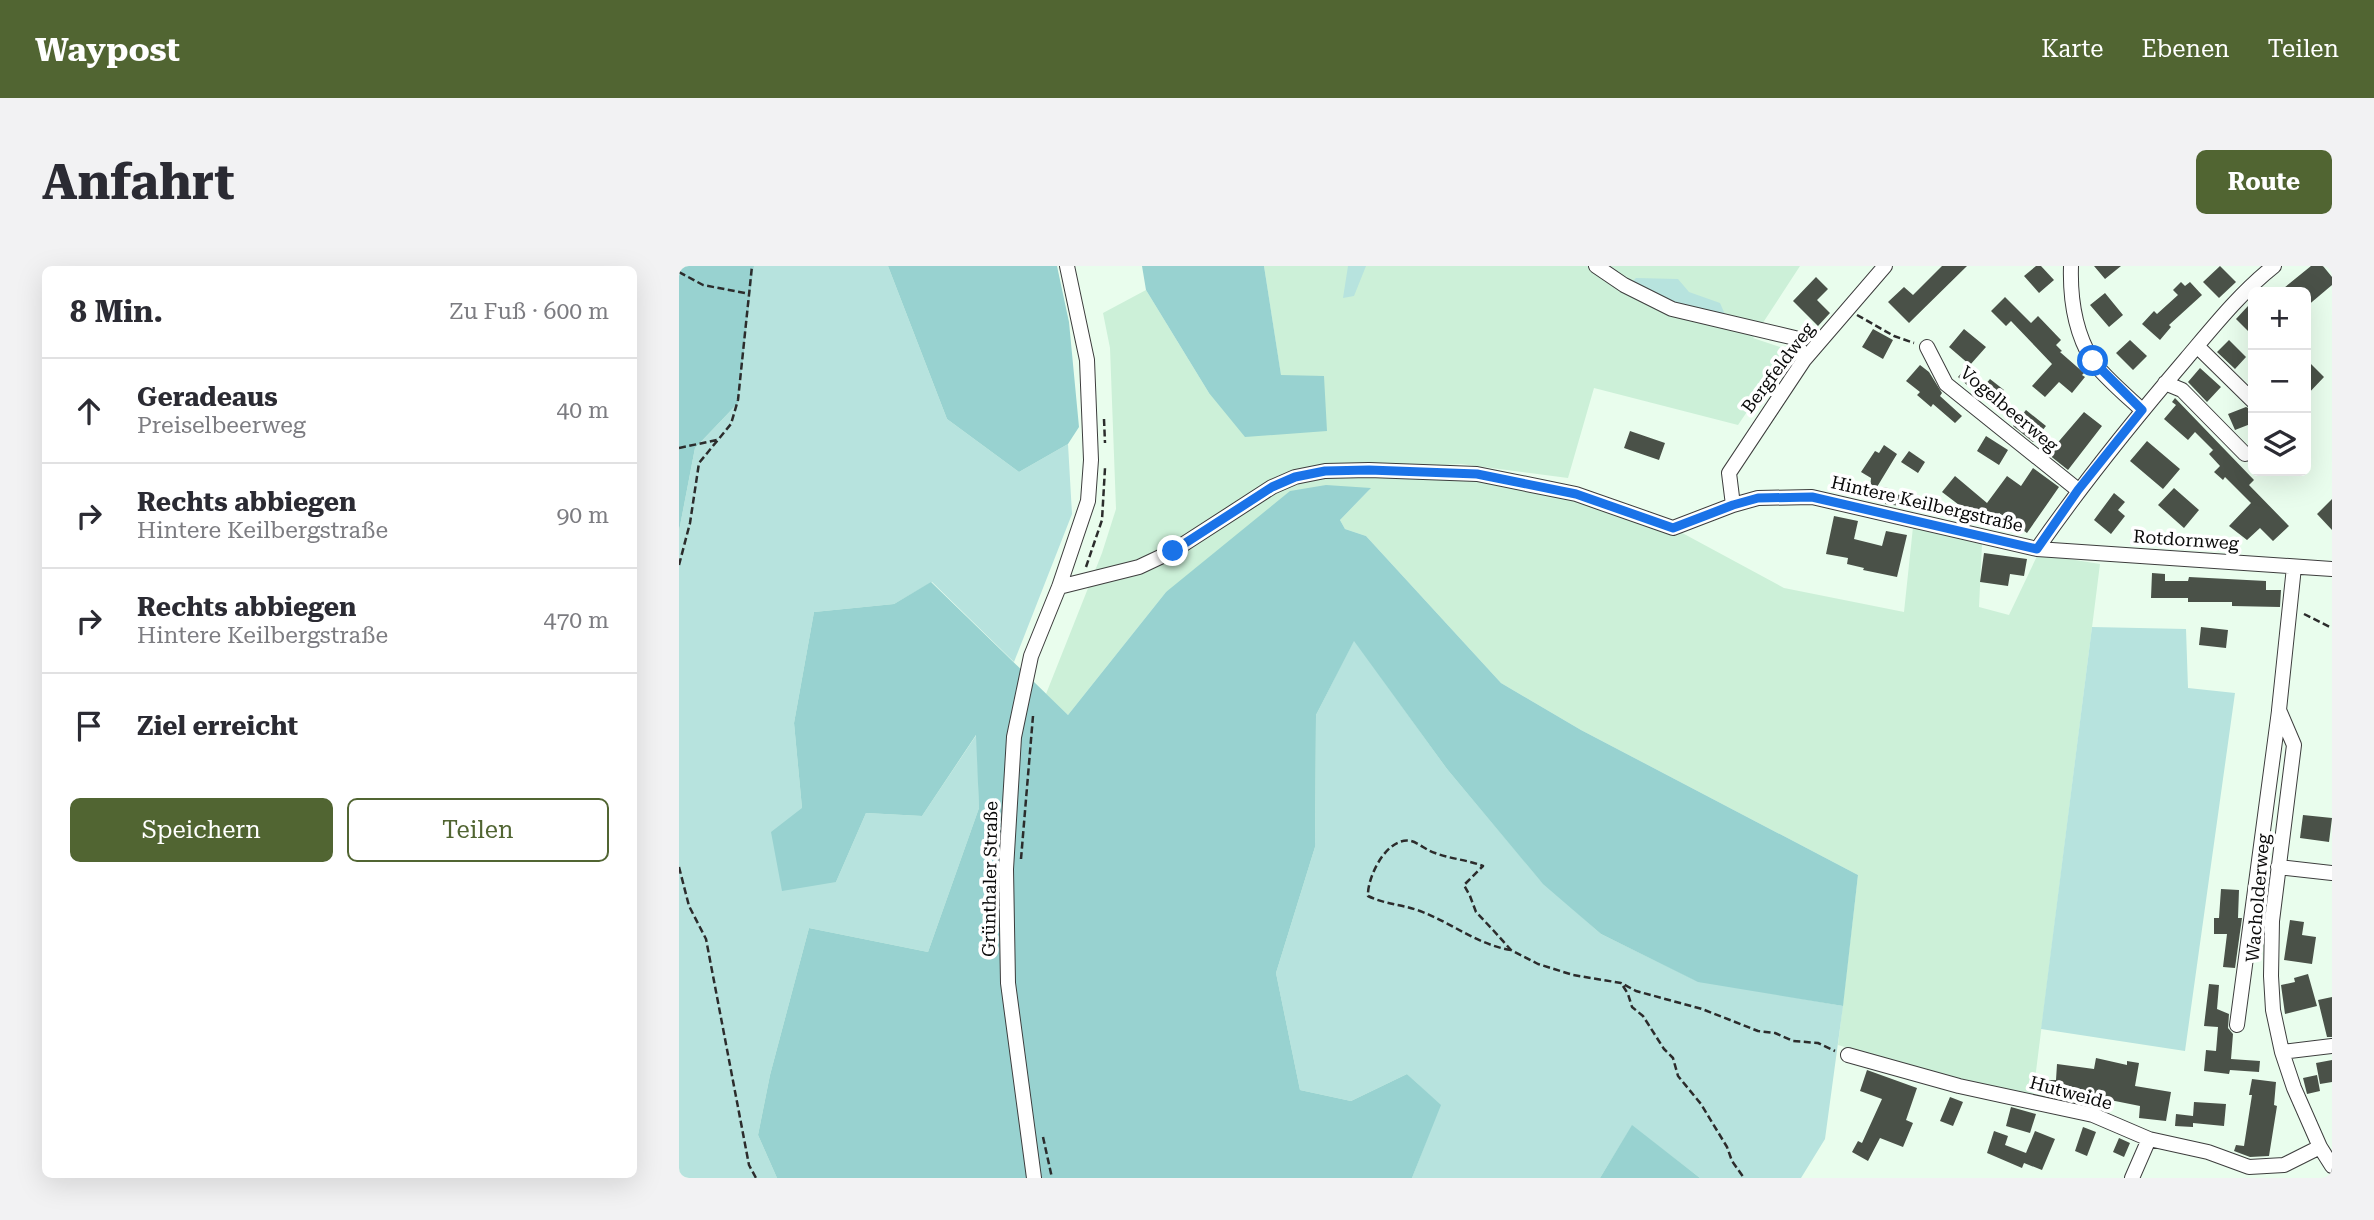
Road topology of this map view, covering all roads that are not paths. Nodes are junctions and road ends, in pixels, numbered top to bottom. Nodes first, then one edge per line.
1 (1067, 266) edge
2 (1596, 266) edge
3 (1885, 266) edge
4 (2071, 266) edge
5 (2274, 266) edge
6 (2197, 346) junction
7 (1927, 347) road end
8 (1804, 360) junction
9 (2165, 383) junction
10 (2248, 396) edge
11 (2142, 410) junction
12 (2245, 454) dead end
13 (2078, 490) junction
14 (1733, 505) junction
15 (2037, 549) junction
16 (2294, 568) junction
17 (2332, 569) edge
18 (1059, 587) junction
19 (2279, 710) junction
20 (2279, 867) junction
21 (2332, 873) edge
22 (2237, 1025) dead end
23 (2332, 1045) edge
24 (2282, 1052) junction
25 (1848, 1055) road end
26 (2149, 1139) junction
27 (2320, 1147) junction
28 (2332, 1166) edge
29 (1034, 1178) edge
30 (2132, 1178) edge

1 - 18 street, Grünthaler Straße
2 - 8 street
3 - 8 street, Bergfeldweg
4 - 11 street
5 - 6 street, Hintere Keilbergstraße
6 - 9 street, Hintere Keilbergstraße
6 - 10 street
7 - 13 street, Vogelbeerweg
8 - 14 street, Bergfeldweg
9 - 11 street, Hintere Keilbergstraße
9 - 12 street
11 - 13 street, Hintere Keilbergstraße
13 - 15 street, Hintere Keilbergstraße
14 - 15 street, Hintere Keilbergstraße
14 - 18 street, Hintere Keilbergstraße
15 - 16 street, Rotdornweg
16 - 17 street, Rotdornweg
16 - 19 street, Wacholderweg
18 - 29 street, Grünthaler Straße
19 - 20 street, Wacholderweg
19 - 22 street, Wacholderweg
20 - 21 street
20 - 24 street, Wacholderweg
23 - 24 street
24 - 27 street, Wacholderweg
25 - 26 street, Hutweide
26 - 27 street, Hutweide
26 - 30 street
27 - 28 street, Wacholderweg

